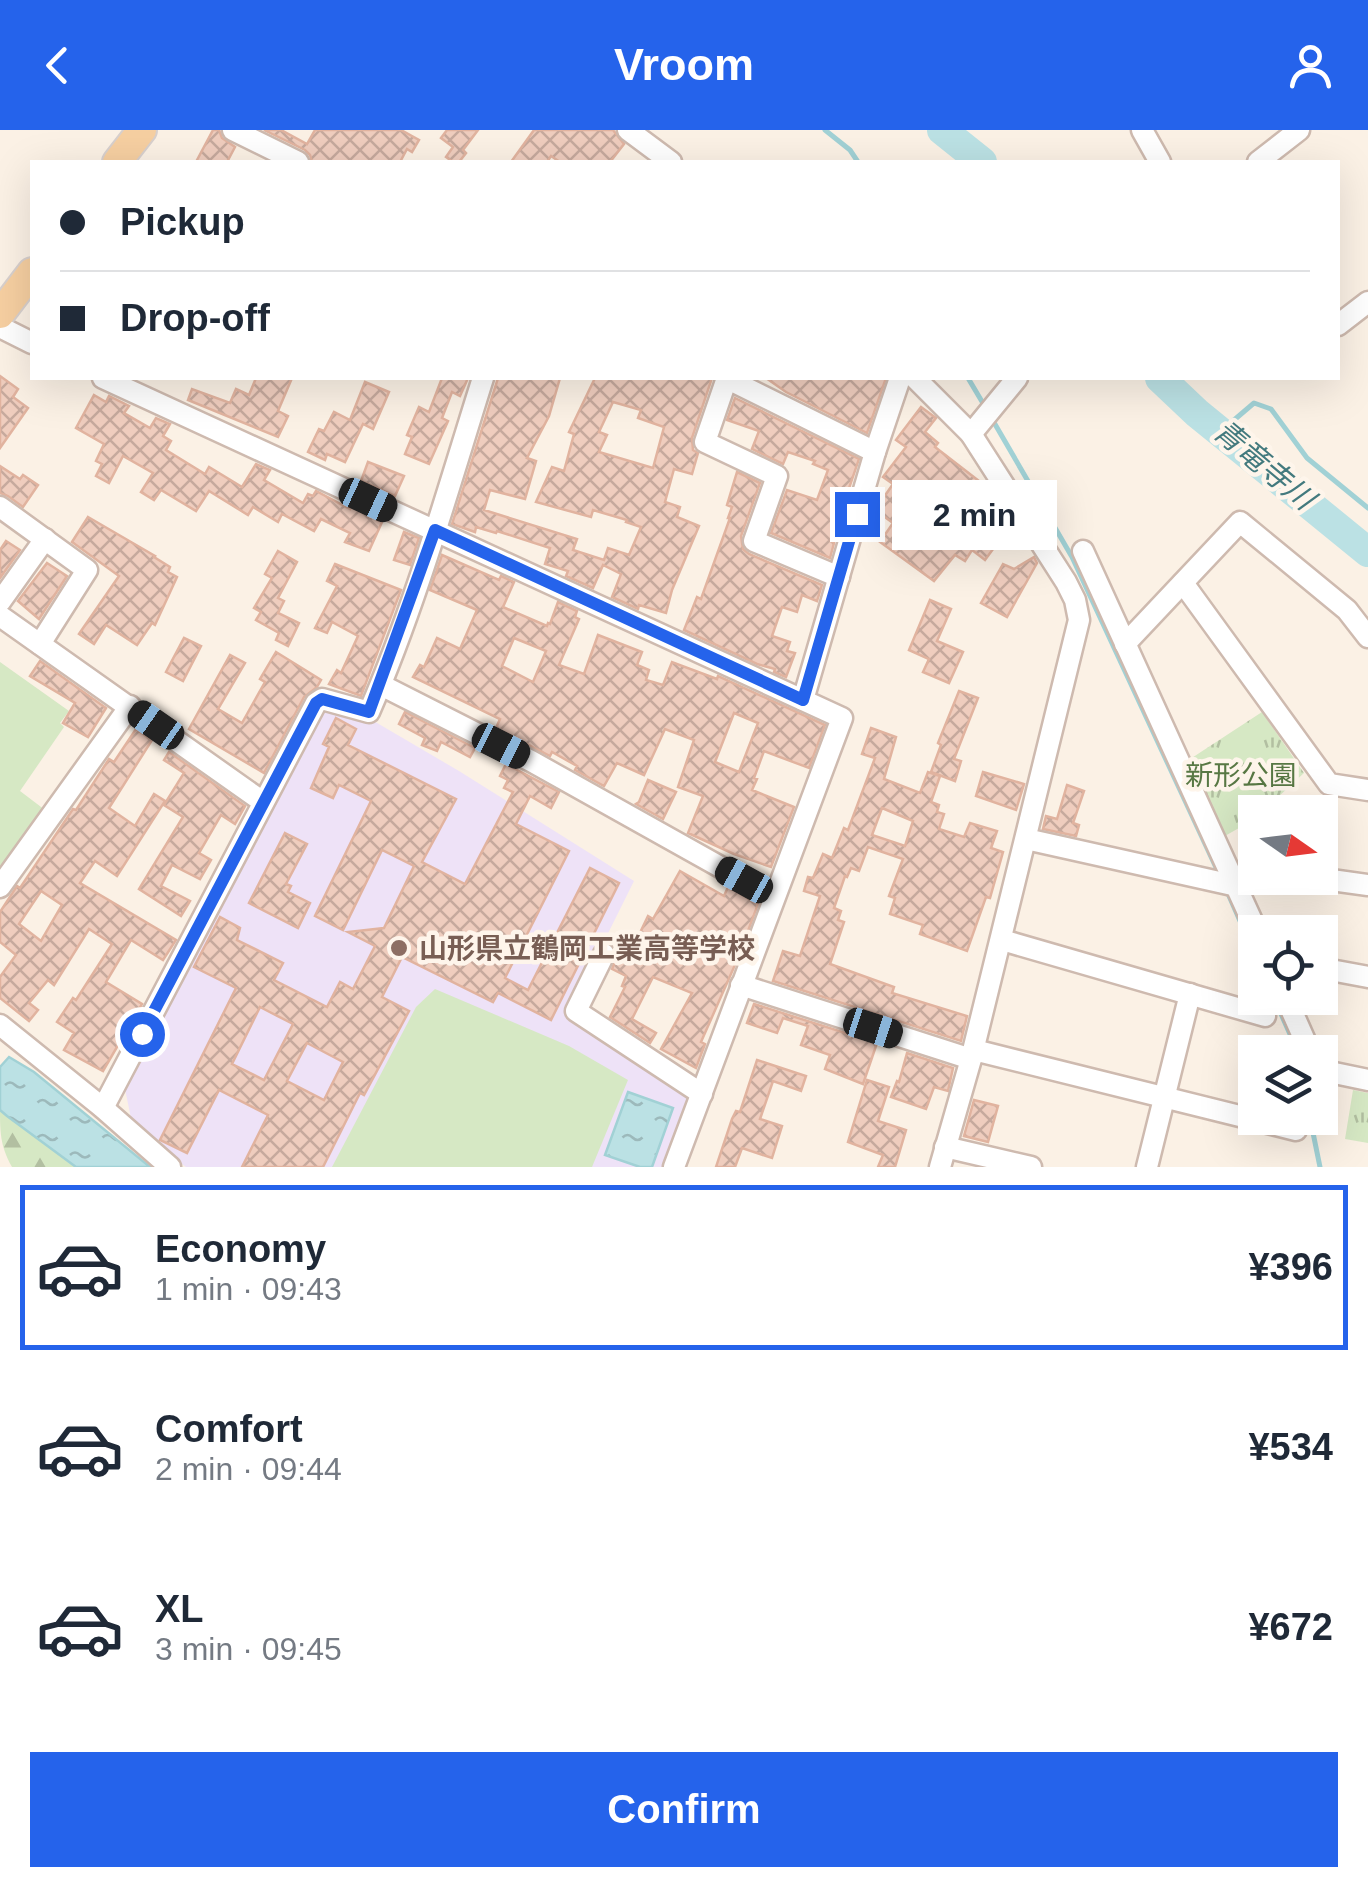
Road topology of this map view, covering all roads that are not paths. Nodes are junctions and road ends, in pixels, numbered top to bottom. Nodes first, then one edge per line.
1 (142, 130) edge
2 (233, 130) edge
3 (628, 130) edge
4 (1142, 130) edge
5 (1299, 130) edge
6 (119, 160) edge
7 (294, 160) edge
8 (667, 160) edge
9 (1159, 160) edge
10 (1261, 160) edge
11 (30, 275) edge
12 (1368, 302) edge
13 (0, 314) edge
14 (1340, 323) edge
15 (0, 327) edge
16 (30, 342) edge
17 (107, 380) edge
18 (482, 380) edge
19 (725, 380) edge
20 (730, 380) edge
21 (899, 380) edge
22 (917, 380) edge
23 (1014, 380) edge
24 (971, 434) junction
25 (875, 452) junction
26 (0, 507) edge
27 (435, 530) junction
28 (44, 539) junction
29 (1082, 551) dead end
30 (839, 577) junction
31 (1182, 583) junction
32 (0, 602) edge
33 (0, 616) edge
34 (1112, 616) junction
35 (1079, 620) junction
36 (1368, 636) edge
37 (40, 644) junction
38 (1125, 644) junction
39 (380, 685) junction
40 (803, 700) junction
41 (130, 706) junction
42 (1368, 790) edge
43 (263, 802) junction
44 (1026, 839) junction
45 (1338, 881) edge
46 (1368, 885) edge
47 (1236, 886) junction
48 (0, 887) edge
49 (774, 897) junction
50 (1249, 915) edge
51 (1002, 940) junction
52 (604, 954) dead end
53 (1338, 971) edge
54 (1368, 976) edge
55 (741, 985) junction
56 (1190, 994) junction
57 (1265, 1016) dead end
58 (0, 1025) edge
59 (972, 1055) junction
60 (1338, 1074) edge
61 (1368, 1080) edge
62 (702, 1094) junction
63 (1164, 1097) junction
64 (103, 1108) junction
65 (1238, 1116) edge
66 (942, 1157) edge
67 (170, 1167) edge
68 (674, 1167) edge
69 (1031, 1167) edge
70 (1147, 1167) edge

1 - 6 main road
2 - 7 street
3 - 8 street
4 - 9 street
5 - 10 street
11 - 13 main road
12 - 14 street
15 - 16 street
17 - 27 street
18 - 27 street
19 - 30 street
20 - 25 street
21 - 25 street
22 - 24 street
23 - 24 street
24 - 35 street
25 - 30 street
26 - 28 street
27 - 39 street
27 - 40 street
28 - 32 street
28 - 37 street
29 - 34 street
30 - 40 street
31 - 36 street
31 - 38 street
31 - 42 street
33 - 37 street
34 - 35 street
34 - 38 street
35 - 44 street
37 - 41 street
38 - 47 street
39 - 43 street
39 - 49 street
40 - 49 street
41 - 43 street
41 - 48 street
43 - 64 street
44 - 47 street
44 - 51 street
45 - 46 street
47 - 50 street
49 - 55 street
51 - 56 street
51 - 59 street
52 - 62 street
53 - 54 street
55 - 59 street
55 - 62 street
56 - 57 street
56 - 63 street
58 - 64 street
59 - 63 street
59 - 66 street
60 - 61 street
62 - 68 street
63 - 65 street
63 - 70 street
64 - 67 street
66 - 69 street

